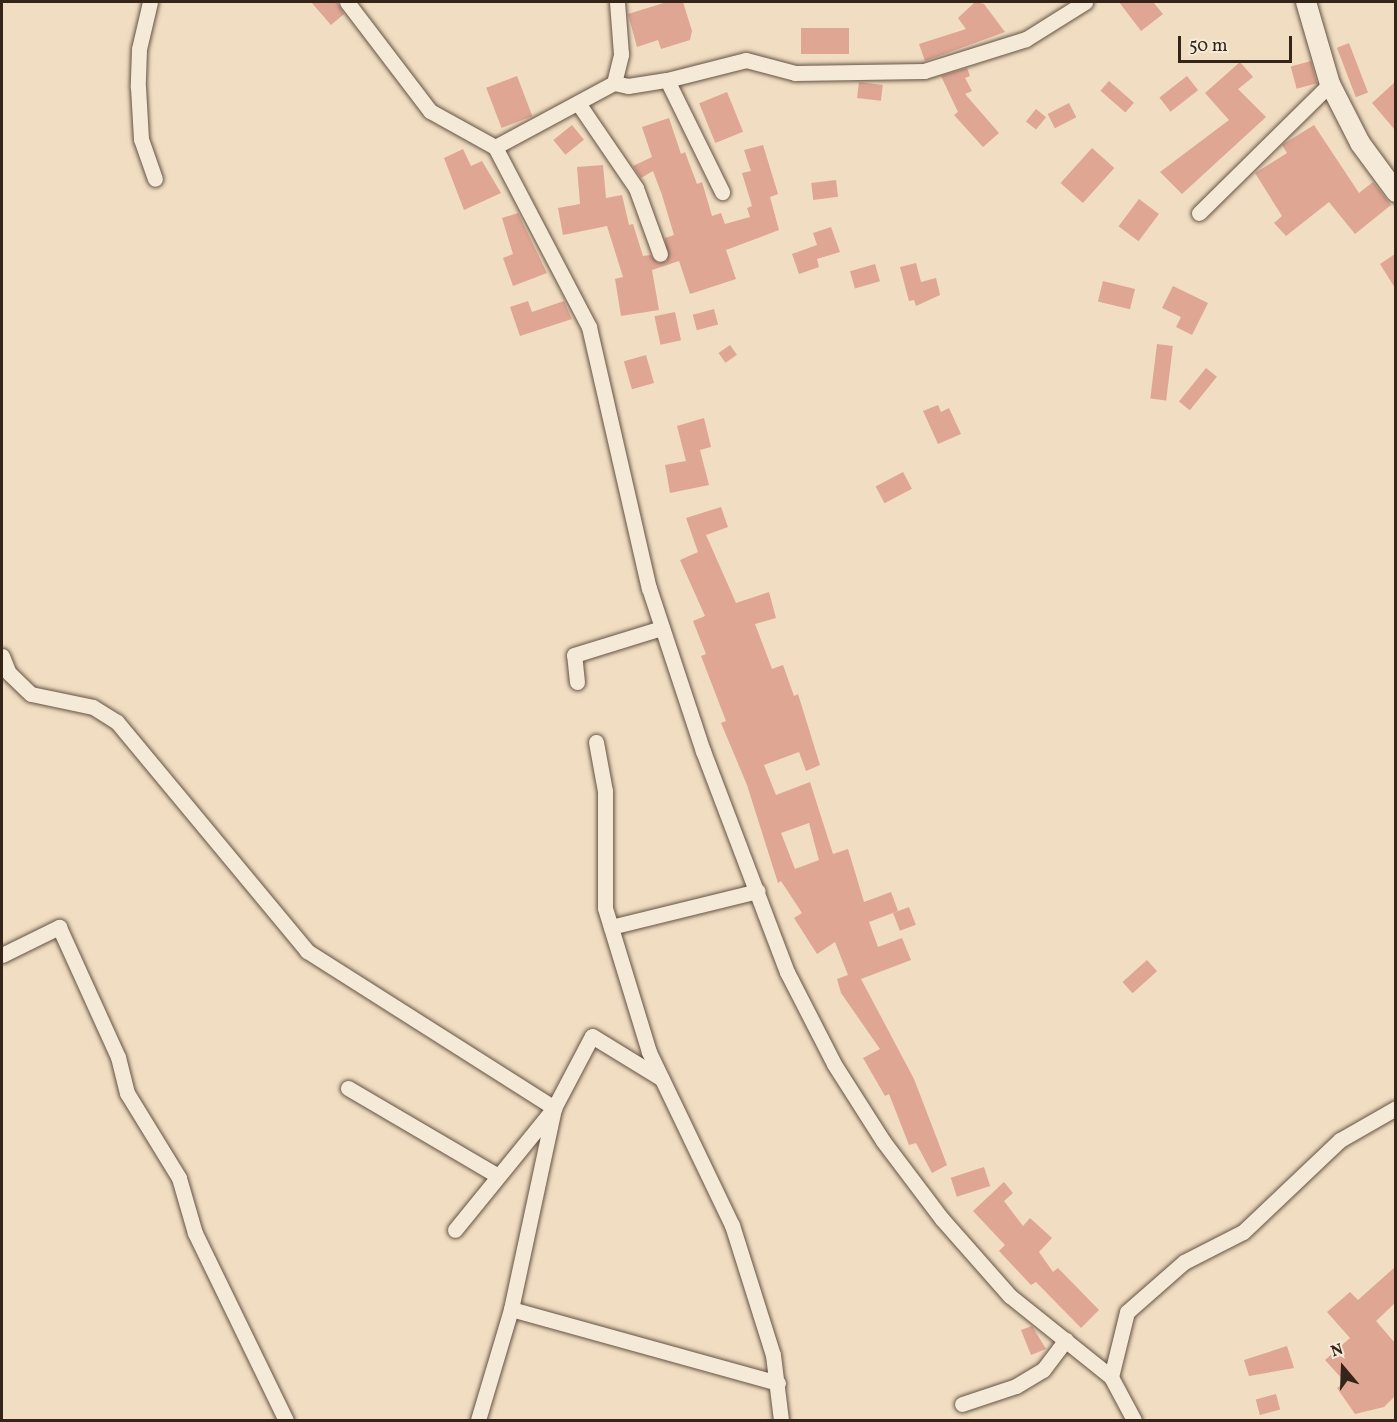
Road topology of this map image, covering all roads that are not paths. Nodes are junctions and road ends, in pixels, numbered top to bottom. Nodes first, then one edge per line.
1 (150, 2) edge
2 (347, 2) edge
3 (617, 2) edge
4 (1085, 2) edge
5 (1306, 2) edge
6 (667, 80) junction
7 (614, 83) junction
8 (1330, 84) junction
9 (578, 103) junction
10 (495, 147) junction
11 (155, 179) dead end
12 (722, 192) dead end
13 (1395, 192) edge
14 (1200, 213) dead end
15 (660, 254) dead end
16 (662, 627) junction
17 (2, 656) edge
18 (577, 682) dead end
19 (596, 742) dead end
20 (758, 891) junction
21 (611, 927) junction
22 (2, 955) edge
23 (662, 1079) junction
24 (348, 1088) dead end
25 (554, 1108) junction
26 (1395, 1108) edge
27 (498, 1176) junction
28 (456, 1230) dead end
29 (511, 1309) junction
30 (1066, 1340) junction
31 (1111, 1377) junction
32 (778, 1383) junction
33 (962, 1404) dead end
34 (286, 1420) edge
35 (478, 1420) edge
36 (781, 1420) edge
37 (1134, 1420) edge

1 - 11 street
2 - 10 street
3 - 7 street
4 - 6 street
5 - 8 street
6 - 7 street
6 - 12 street
7 - 9 street
8 - 13 street
8 - 14 street
9 - 10 street
9 - 15 street
10 - 16 street
16 - 18 street
16 - 20 street
17 - 25 street
19 - 21 street
20 - 21 street
20 - 30 street
21 - 23 street
22 - 34 street
23 - 25 street
23 - 32 street
24 - 27 street
25 - 27 street
25 - 29 street
26 - 31 street
27 - 28 street
29 - 32 street
29 - 35 street
30 - 31 street
30 - 33 street
31 - 37 street
32 - 36 street

